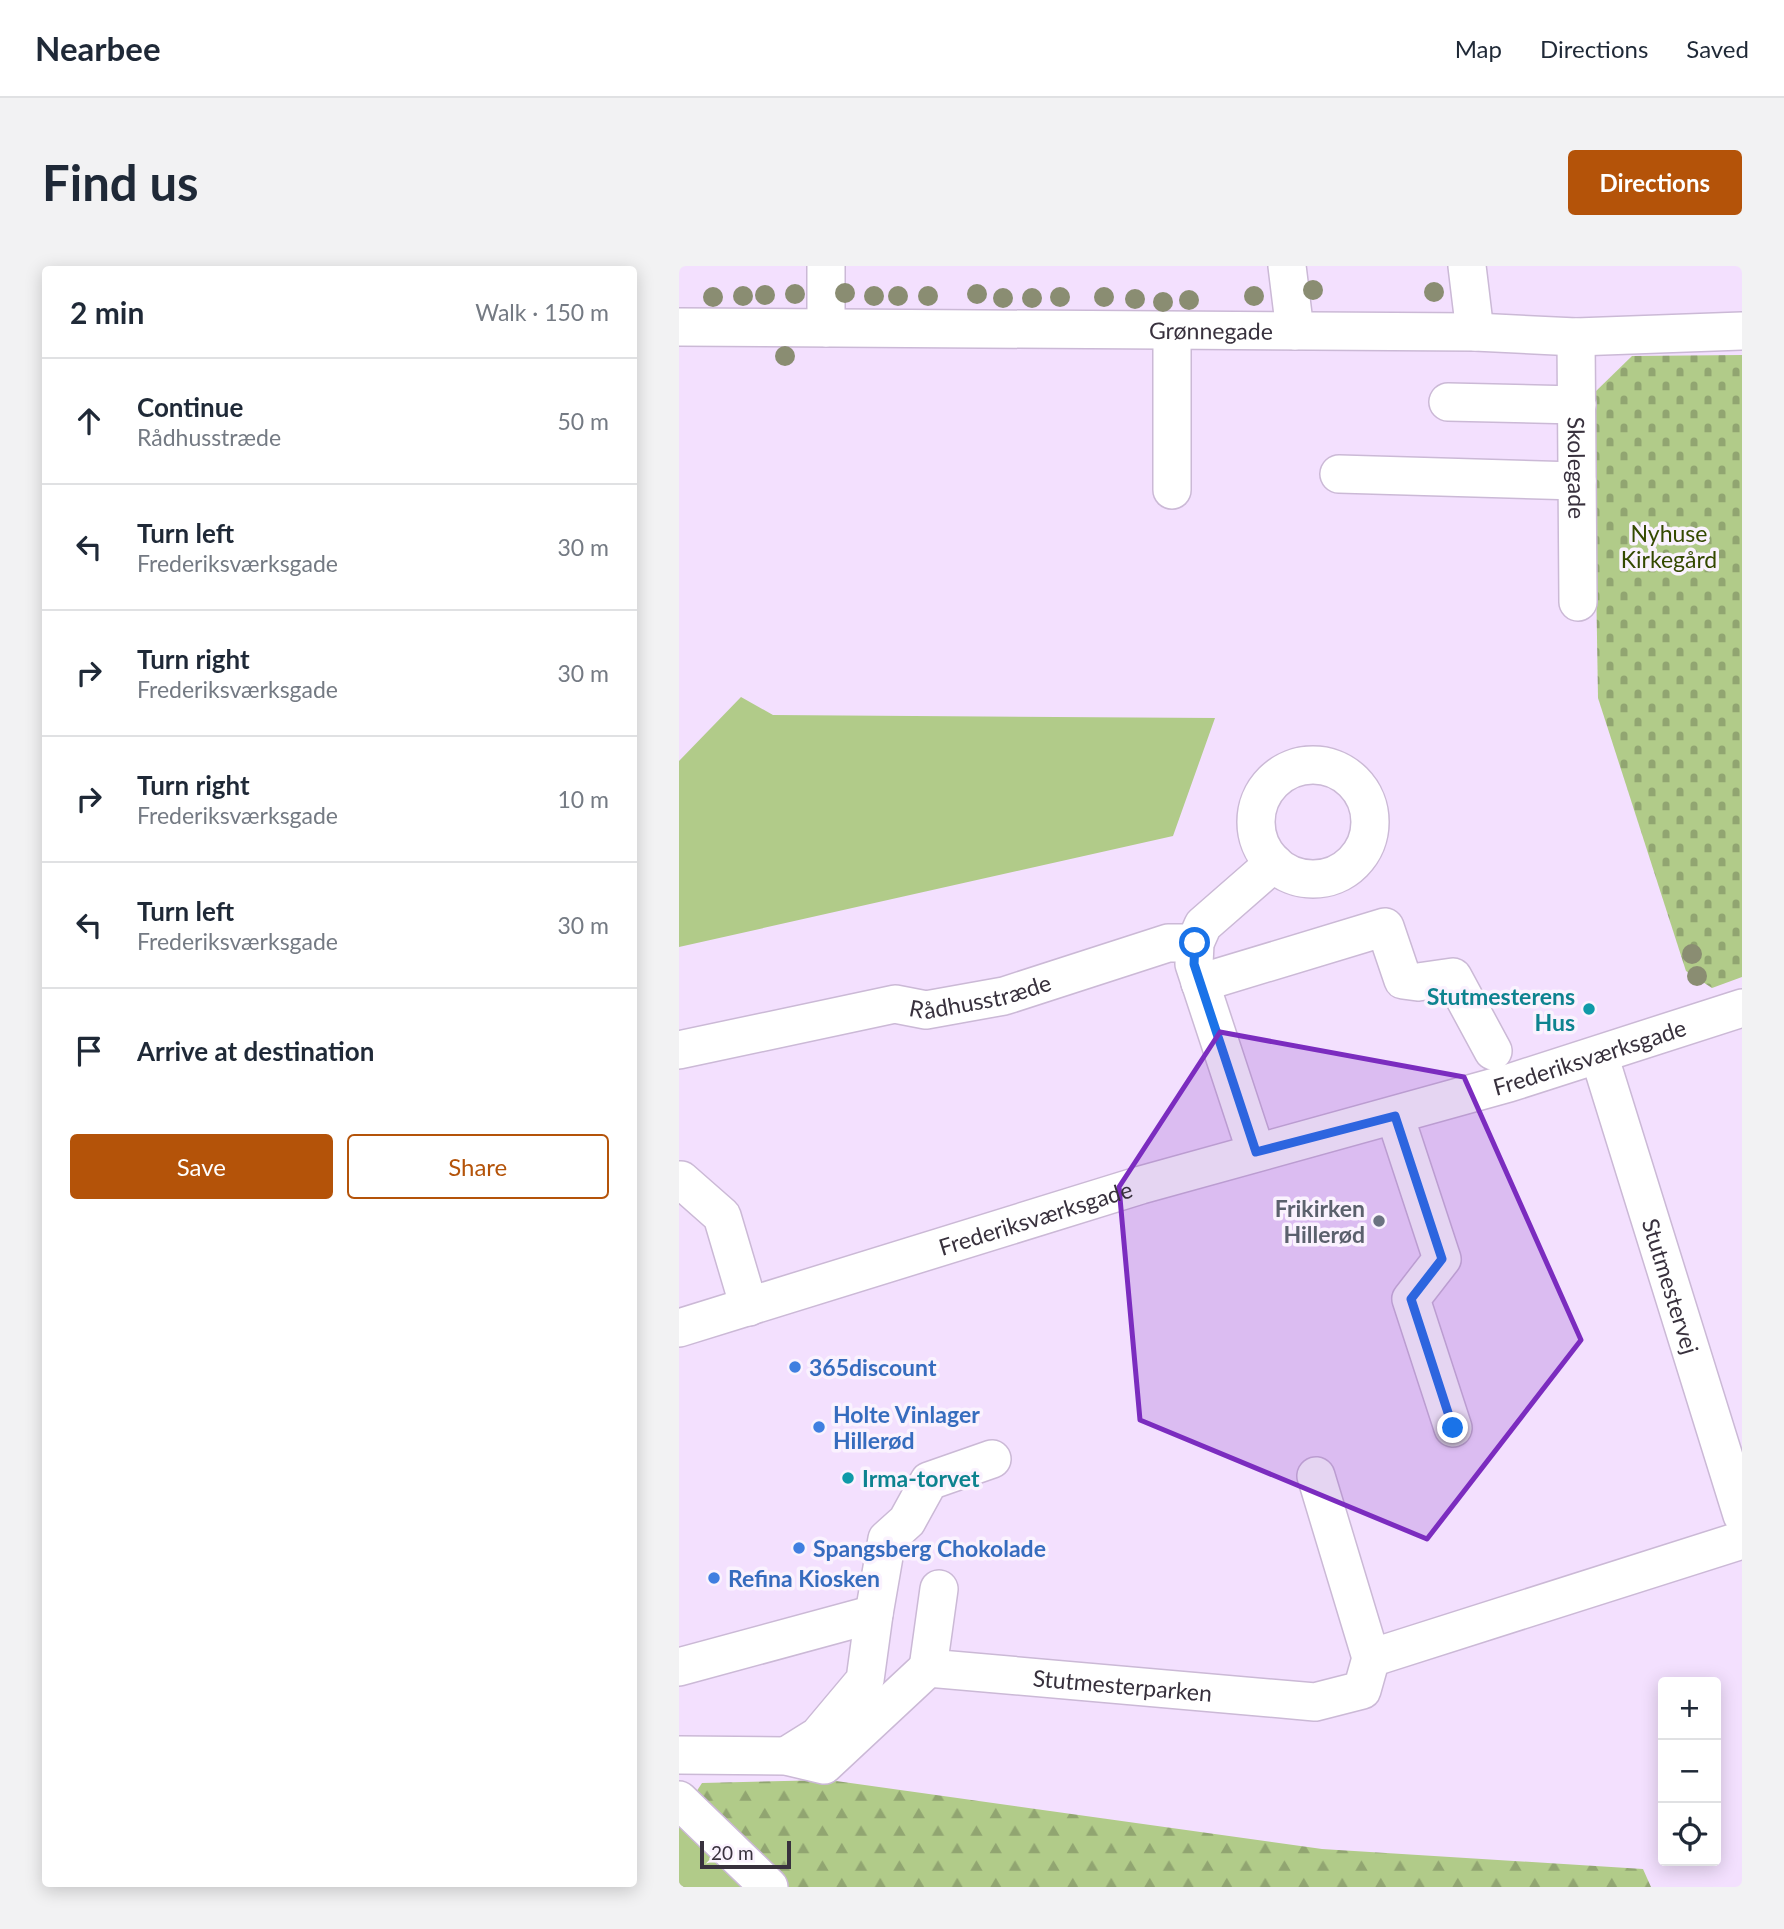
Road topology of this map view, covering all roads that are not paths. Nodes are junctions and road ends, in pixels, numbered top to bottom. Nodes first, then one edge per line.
1 (826, 266) edge
2 (1287, 266) edge
3 (1467, 266) edge
4 (679, 327) edge
5 (827, 328) junction
6 (1172, 331) junction
7 (1295, 331) junction
8 (1742, 331) edge
9 (1475, 332) junction
10 (1576, 337) junction
11 (1448, 402) dead end
12 (1577, 405) junction
13 (1339, 474) dead end
14 (1577, 481) junction
15 (1171, 490) dead end
16 (1578, 602) dead end
17 (1274, 863) dead end
18 (1195, 943) junction
19 (1200, 983) junction
20 (1742, 1008) edge
21 (679, 1050) edge
22 (1493, 1051) dead end
23 (1599, 1055) junction
24 (1395, 1116) junction
25 (1256, 1152) junction
26 (681, 1180) dead end
27 (749, 1307) junction
28 (679, 1328) edge
29 (1453, 1428) dead end
30 (992, 1459) dead end
31 (1316, 1476) dead end
32 (1742, 1515) edge
33 (1742, 1540) edge
34 (940, 1589) dead end
35 (874, 1614) junction
36 (1371, 1658) junction
37 (679, 1667) edge
38 (928, 1668) junction
39 (679, 1755) edge
40 (786, 1756) junction
41 (679, 1800) edge
42 (769, 1887) edge

1 - 5 street
2 - 7 street
3 - 9 street
4 - 5 street, Grønnegade
5 - 6 street, Grønnegade
6 - 7 street, Grønnegade
6 - 15 street
7 - 9 street, Grønnegade
8 - 10 street, Grønnegade
9 - 10 street, Grønnegade
10 - 12 street, Skolegade
11 - 12 street
12 - 14 street, Skolegade
13 - 14 street
14 - 16 street, Skolegade
17 - 18 street
18 - 19 street
18 - 21 street, Rådhusstræde
19 - 22 street
19 - 25 street
20 - 23 street, Frederiksværksgade
23 - 24 street, Frederiksværksgade
23 - 32 street, Stutmestervej
24 - 25 street, Frederiksværksgade
24 - 29 street
25 - 27 street, Frederiksværksgade
26 - 27 street
27 - 28 street, Frederiksværksgade
30 - 35 street
31 - 36 street
33 - 36 street
34 - 38 street
35 - 37 street
35 - 40 street
36 - 38 street, Stutmesterparken
38 - 40 street
39 - 40 street
41 - 42 street

